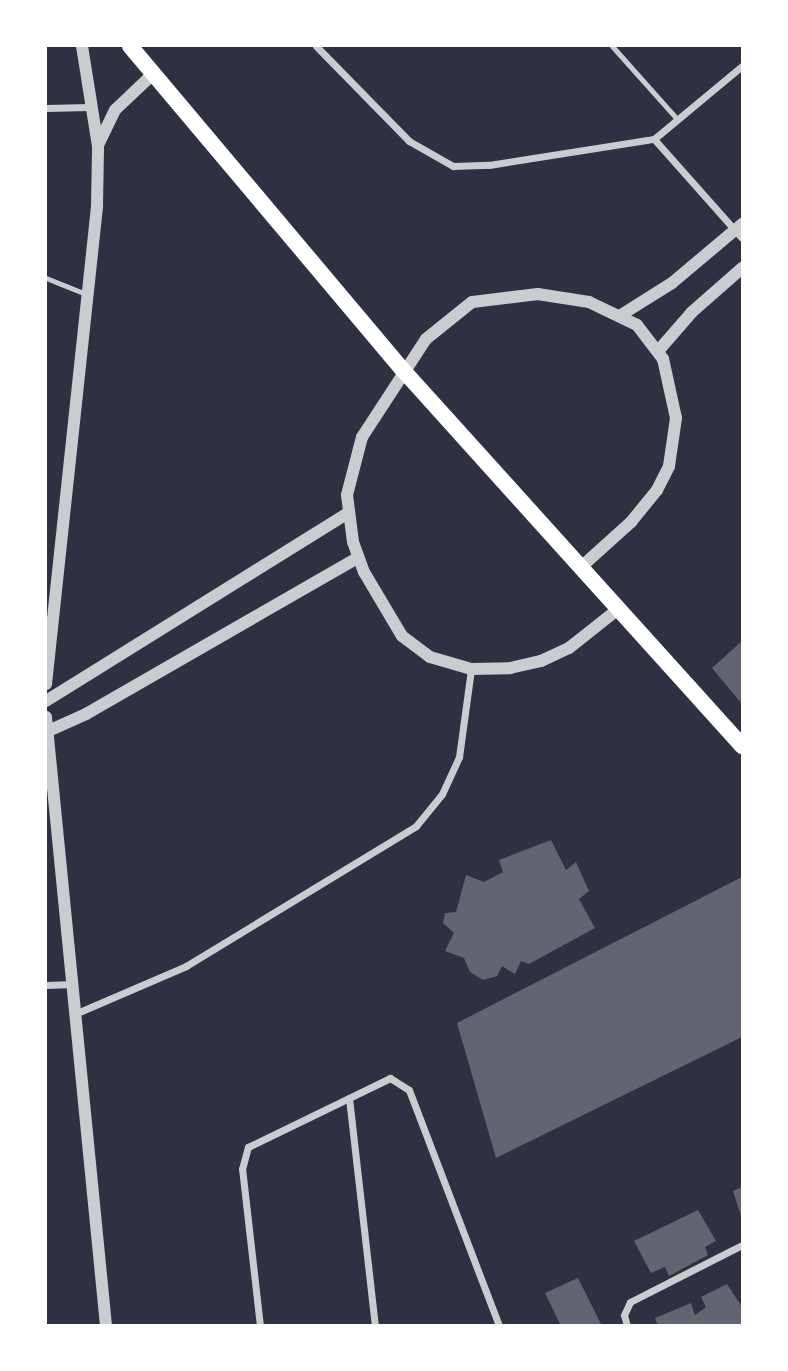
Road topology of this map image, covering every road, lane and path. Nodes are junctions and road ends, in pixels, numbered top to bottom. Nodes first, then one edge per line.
1 (82, 46) edge
2 (130, 46) edge
3 (612, 46) edge
4 (321, 47) edge
5 (743, 66) edge
6 (152, 75) junction
7 (89, 107) junction
8 (46, 108) edge
9 (677, 119) junction
10 (654, 139) junction
11 (98, 146) junction
12 (740, 231) edge
13 (743, 268) edge
14 (46, 278) edge
15 (89, 296) junction
16 (621, 315) junction
17 (659, 350) junction
18 (402, 369) junction
19 (348, 513) junction
20 (357, 558) junction
21 (580, 568) junction
22 (50, 603) edge
23 (617, 610) junction
24 (471, 669) junction
25 (46, 684) edge
26 (46, 702) edge
27 (46, 717) edge
28 (47, 732) edge
29 (743, 746) edge
30 (74, 984) junction
31 (46, 985) edge
32 (77, 1013) junction
33 (349, 1098) junction
34 (739, 1246) edge
35 (743, 1257) edge
36 (105, 1325) edge
37 (261, 1325) edge
38 (375, 1325) edge
39 (499, 1325) edge
40 (626, 1325) edge

1 - 7 street
2 - 6 main road
3 - 9 lane
4 - 10 street
5 - 9 street
6 - 11 street
6 - 18 main road
7 - 8 street
7 - 11 street
9 - 10 street
10 - 12 street
11 - 15 street
12 - 16 street
13 - 17 street
14 - 15 lane
15 - 22 street
16 - 17 street
16 - 18 street
17 - 21 street
18 - 19 street
18 - 21 main road
19 - 20 street
19 - 26 street
20 - 24 street
20 - 28 street
21 - 23 main road
22 - 25 street
23 - 24 street
23 - 29 main road
24 - 32 street
27 - 28 street
28 - 30 street
30 - 31 street
30 - 32 street
32 - 36 street
33 - 37 street
33 - 38 street
33 - 39 street
34 - 35 street
34 - 40 street

